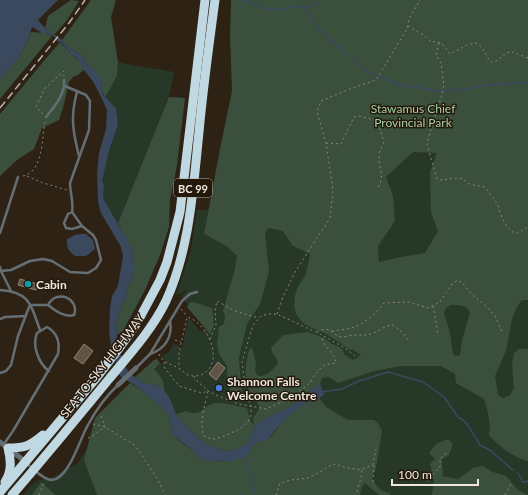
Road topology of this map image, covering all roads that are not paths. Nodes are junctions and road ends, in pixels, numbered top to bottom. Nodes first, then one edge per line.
1 (205, 0) edge
2 (215, 0) edge
3 (64, 80) road end
4 (65, 86) junction
5 (77, 92) junction
6 (46, 117) road end
7 (79, 157) junction
8 (18, 177) road end
9 (72, 212) junction
10 (82, 226) junction
11 (0, 233) edge
12 (0, 267) edge
13 (1, 271) junction
14 (0, 290) edge
15 (11, 291) junction
16 (197, 292) dead end
17 (48, 304) junction
18 (32, 305) junction
19 (26, 316) junction
20 (0, 319) edge
21 (170, 321) junction
22 (40, 330) junction
23 (150, 354) junction
24 (136, 368) joint
25 (49, 371) junction
26 (0, 373) edge
27 (118, 385) joint
28 (61, 419) junction
29 (4, 445) edge
30 (26, 462) junction
31 (34, 469) junction
32 (0, 491) edge
33 (12, 495) edge

1 - 28 highway, SEA-TO-SKY HIGHWAY / BC 99
2 - 31 highway, SEA-TO-SKY HIGHWAY / BC 99
3 - 4 lane
4 - 5 lane
4 - 6 lane
5 - 7 lane
5 - 7 lane
7 - 9 lane
8 - 11 lane
9 - 10 lane
9 - 10 lane
10 - 13 lane
12 - 13 lane
13 - 15 lane
14 - 15 lane
15 - 18 lane
16 - 21 lane
17 - 17 lane
17 - 18 lane
18 - 19 lane
18 - 22 lane
19 - 20 lane
19 - 26 lane
21 - 23 lane
21 - 23 lane
22 - 25 lane
22 - 25 lane
23 - 24 lane
24 - 27 street
25 - 29 lane
27 - 31 lane
28 - 29 highway
28 - 30 highway, SEA-TO-SKY HIGHWAY / BC 99
29 - 30 street
29 - 32 highway
30 - 31 lane
30 - 32 highway, SEA-TO-SKY HIGHWAY / BC 99
31 - 33 highway, SEA-TO-SKY HIGHWAY / BC 99

